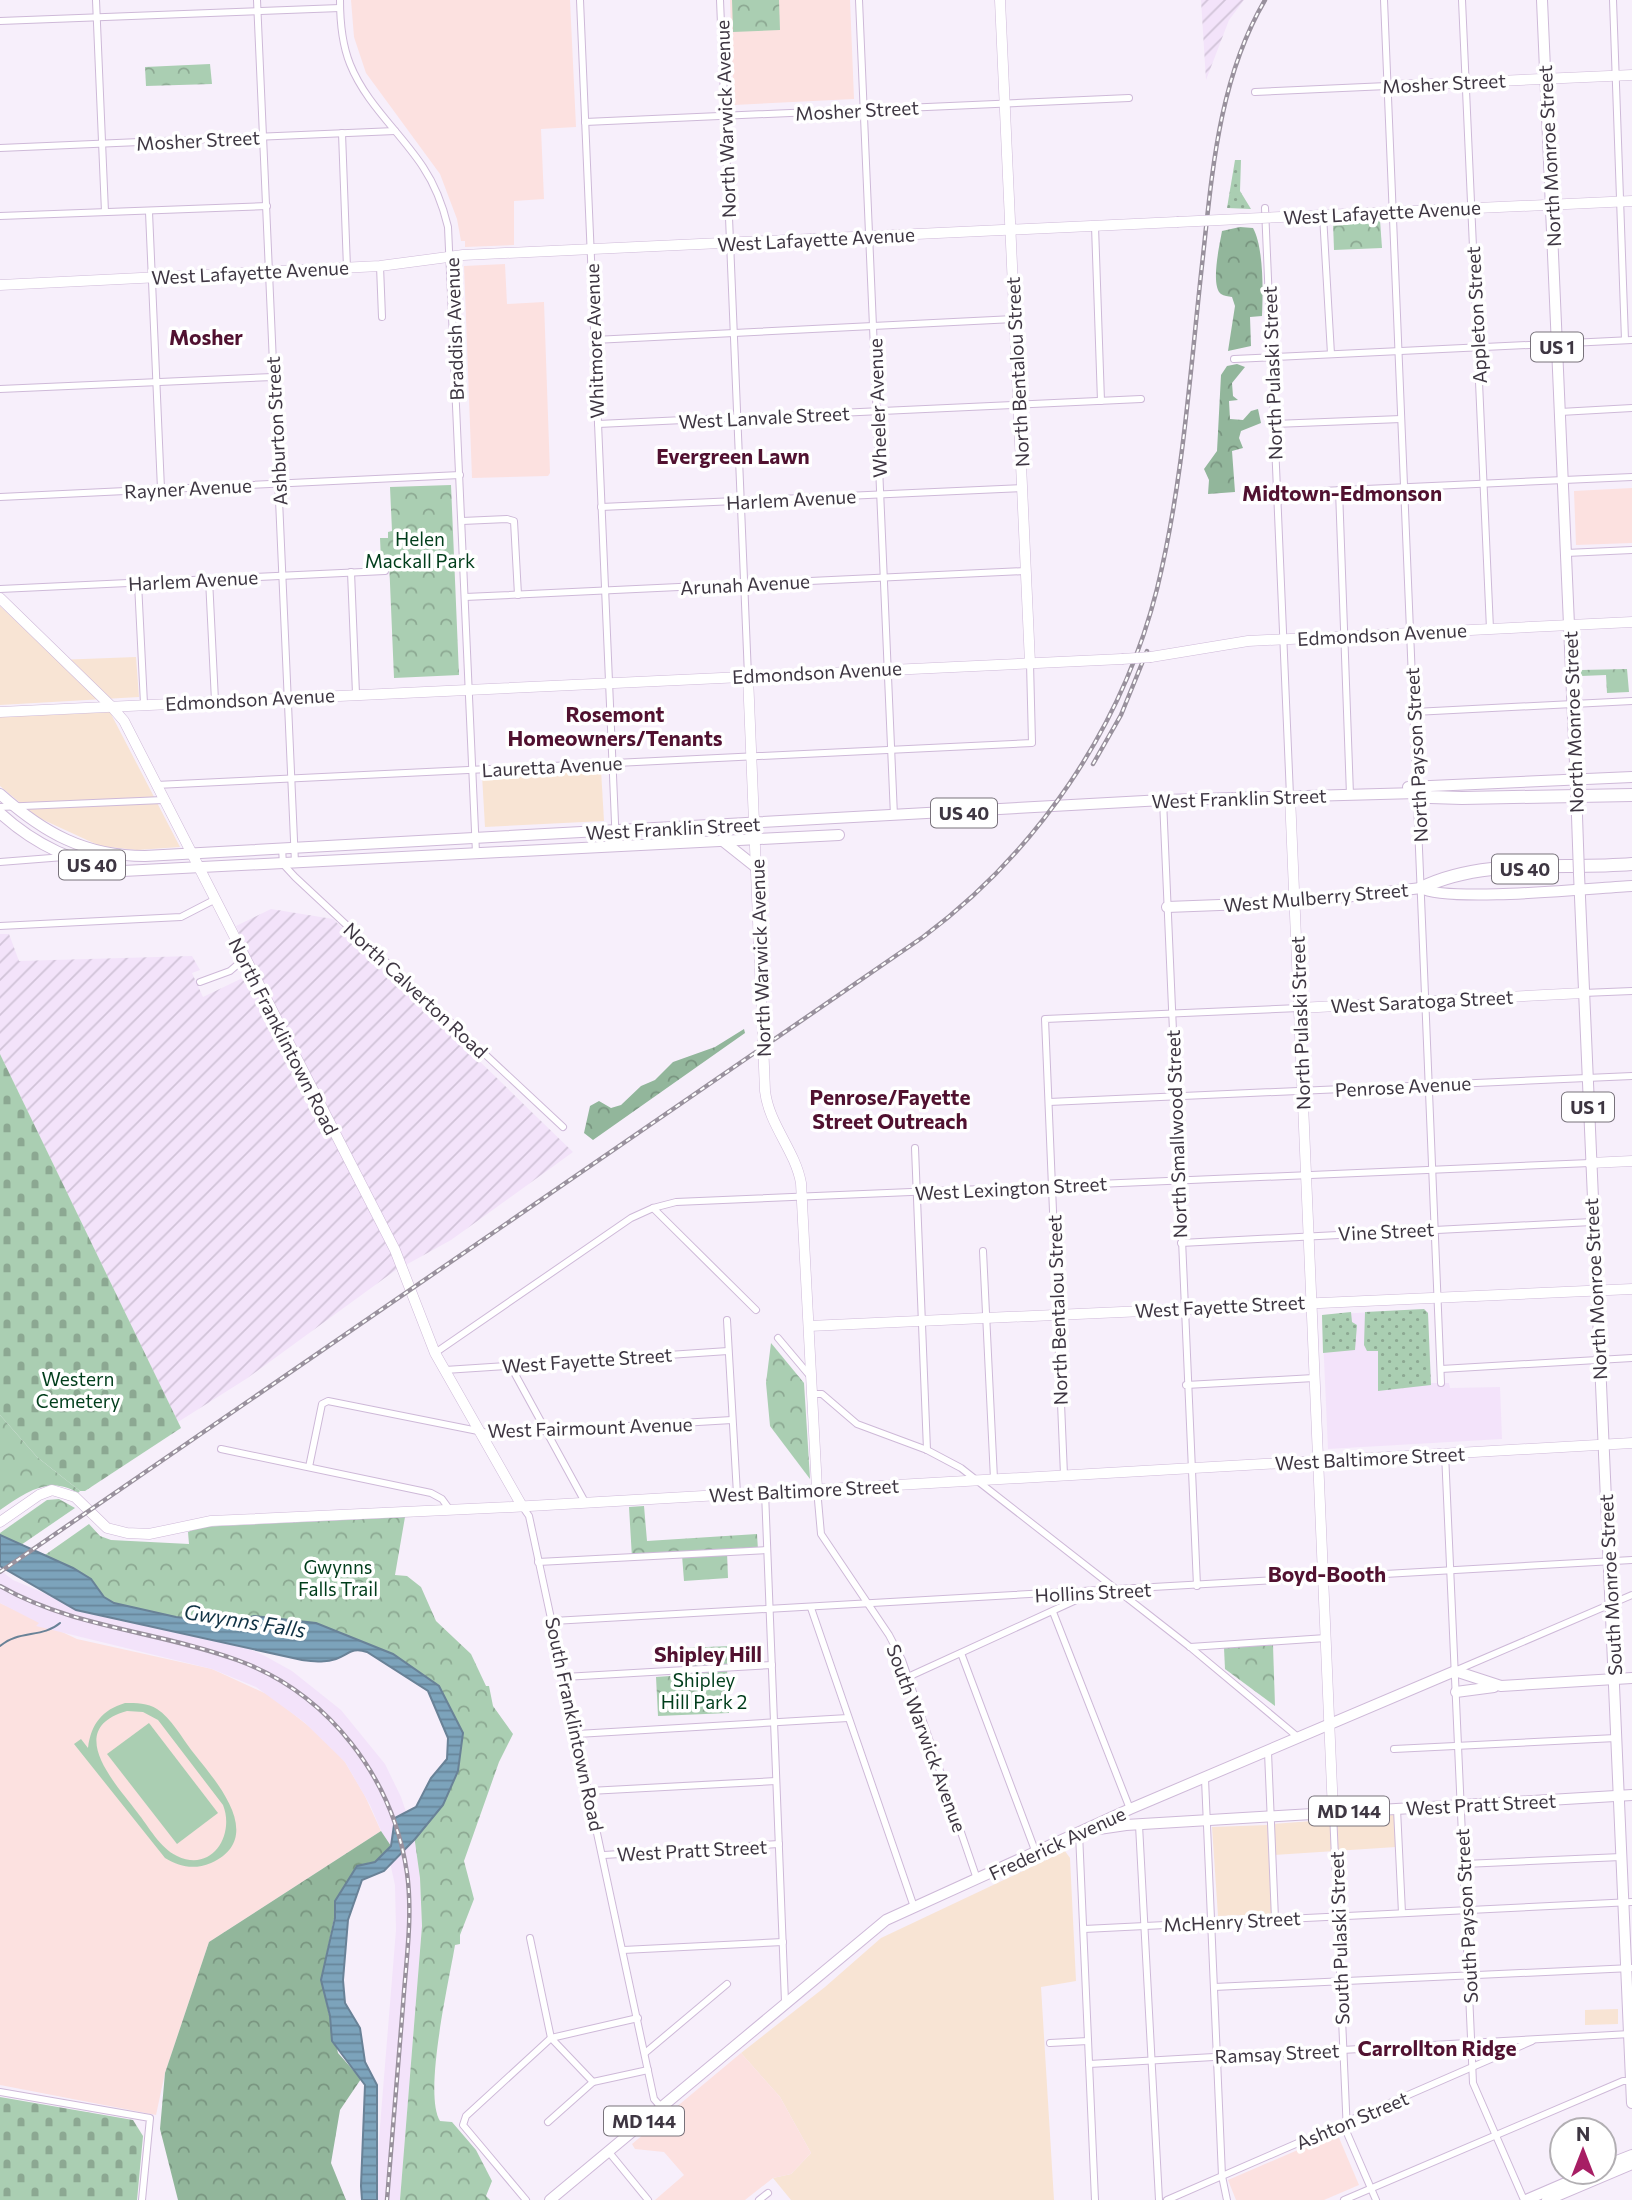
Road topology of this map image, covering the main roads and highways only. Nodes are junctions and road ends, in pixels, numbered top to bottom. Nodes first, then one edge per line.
1 (1000, 0) edge
2 (1542, 0) edge
3 (1632, 75) edge
4 (1545, 79) junction
5 (1387, 86) road end
6 (1632, 201) edge
7 (1551, 205) junction
8 (1010, 230) junction
9 (0, 285) edge
10 (0, 598) edge
11 (1632, 622) edge
12 (1570, 625) junction
13 (1030, 663) junction
14 (748, 676) junction
15 (111, 705) junction
16 (0, 712) edge
17 (1632, 777) edge
18 (1575, 784) junction
19 (1632, 789) edge
20 (1417, 790) junction
21 (0, 794) edge
22 (1632, 795) edge
23 (1290, 796) junction
24 (0, 813) edge
25 (829, 820) junction
26 (754, 824) junction
27 (839, 835) dead end
28 (755, 839) junction
29 (723, 841) junction
30 (191, 853) junction
31 (1632, 864) edge
32 (757, 867) junction
33 (198, 868) junction
34 (1632, 886) edge
35 (1421, 888) junction
36 (1579, 889) junction
37 (1295, 902) junction
38 (1167, 906) road end
39 (1583, 993) junction
40 (1299, 1007) junction
41 (1632, 1161) edge
42 (1590, 1163) junction
43 (1632, 1289) edge
44 (1596, 1290) junction
45 (1311, 1302) junction
46 (809, 1326) junction
47 (1632, 1443) edge
48 (1603, 1444) junction
49 (1318, 1461) junction
50 (817, 1489) junction
51 (522, 1506) junction
52 (0, 1522) edge
53 (1632, 1678) edge
54 (1614, 1679) junction
55 (1501, 1686) junction
56 (1456, 1692) road end
57 (1330, 1725) junction
58 (1632, 1795) edge
59 (1619, 1796) junction
60 (1333, 1812) junction
61 (1079, 1833) junction
62 (1628, 1903) edge
63 (1629, 1968) edge
64 (1631, 2034) edge
65 (1631, 2081) edge
66 (1632, 2104) edge
67 (1632, 2164) edge
68 (1558, 2186) edge
69 (550, 2200) edge
70 (1525, 2200) edge
71 (1547, 2200) edge

1 - 8 main road, North Bentalou Street
2 - 4 main road, North Monroe Street / US 1
3 - 4 main road, Mosher Street
4 - 5 main road, Mosher Street
4 - 7 main road, North Monroe Street / US 1
6 - 7 main road, West Lafayette Avenue
7 - 8 main road, West Lafayette Avenue, bridge
7 - 12 main road, North Monroe Street / US 1
8 - 9 main road, West Lafayette Avenue
8 - 13 main road, North Bentalou Street
10 - 15 main road, North Franklintown Road
11 - 12 main road, Edmondson Avenue
12 - 13 main road, Edmondson Avenue, bridge
12 - 18 main road, North Monroe Street / US 1
13 - 14 main road, Edmondson Avenue
14 - 15 main road, Edmondson Avenue
14 - 26 main road, North Warwick Avenue
15 - 16 main road, Edmondson Avenue
15 - 30 main road, North Franklintown Road
17 - 18 main road, West Franklin Street
18 - 20 main road, West Franklin Street
18 - 36 main road, North Monroe Street / US 1, bridge
19 - 20 highway, US 40
20 - 22 highway
20 - 23 main road, West Franklin Street / US 40
21 - 30 main road, West Franklin Street / US 40
23 - 25 main road, West Franklin Street / US 40
23 - 37 main road, North Pulaski Street
24 - 33 main road, West Franklin Street / US 40
25 - 26 main road, West Franklin Street / US 40
25 - 28 main road
26 - 28 main road, North Warwick Avenue
26 - 30 main road, West Franklin Street / US 40
27 - 28 main road, West Franklin Street / US 40
28 - 29 main road, West Franklin Street / US 40
28 - 32 main road, North Warwick Avenue
29 - 32 main road
29 - 33 main road, West Franklin Street / US 40
30 - 33 main road, North Franklintown Road
31 - 35 highway, US 40
32 - 46 main road, North Warwick Avenue
33 - 51 main road, North Franklintown Road
34 - 36 main road, West Mulberry Street
35 - 36 main road, West Mulberry Street
35 - 37 main road, West Mulberry Street / US 40
36 - 39 main road, North Monroe Street / US 1
37 - 38 main road, West Mulberry Street / US 40
37 - 40 main road, North Pulaski Street
39 - 40 main road, West Saratoga Street
39 - 42 main road, North Monroe Street / US 1
40 - 45 main road, North Pulaski Street
41 - 42 main road, West Lexington Street
42 - 44 main road, North Monroe Street / US 1
43 - 44 main road, West Fayette Street
44 - 45 main road, West Fayette Street
44 - 48 main road, North Monroe Street / US 1
45 - 46 main road, West Fayette Street
45 - 49 main road, North Pulaski Street
46 - 50 main road, North Warwick Avenue
47 - 48 main road, West Baltimore Street
48 - 49 main road, West Baltimore Street
48 - 54 main road, South Monroe Street / US 1
49 - 50 main road, West Baltimore Street
49 - 57 main road, South Pulaski Street
50 - 51 main road, West Baltimore Street
51 - 52 main road, West Baltimore Street
53 - 54 main road
54 - 55 main road
54 - 59 main road, South Monroe Street / US 1
55 - 56 main road
55 - 57 main road, Frederick Avenue / MD 144
57 - 60 main road, South Pulaski Street
57 - 61 main road, Frederick Avenue / MD 144
58 - 59 main road, West Pratt Street / MD 144
59 - 60 main road, West Pratt Street / MD 144
59 - 62 main road, South Monroe Street / US 1
60 - 61 main road, West Pratt Street / MD 144
61 - 69 main road, Frederick Avenue / MD 144
62 - 63 main road, South Monroe Street / US 1
63 - 64 main road, South Monroe Street / US 1
64 - 65 main road, South Monroe Street / US 1
65 - 66 main road, South Monroe Street / US 1
67 - 71 main road
68 - 70 main road

